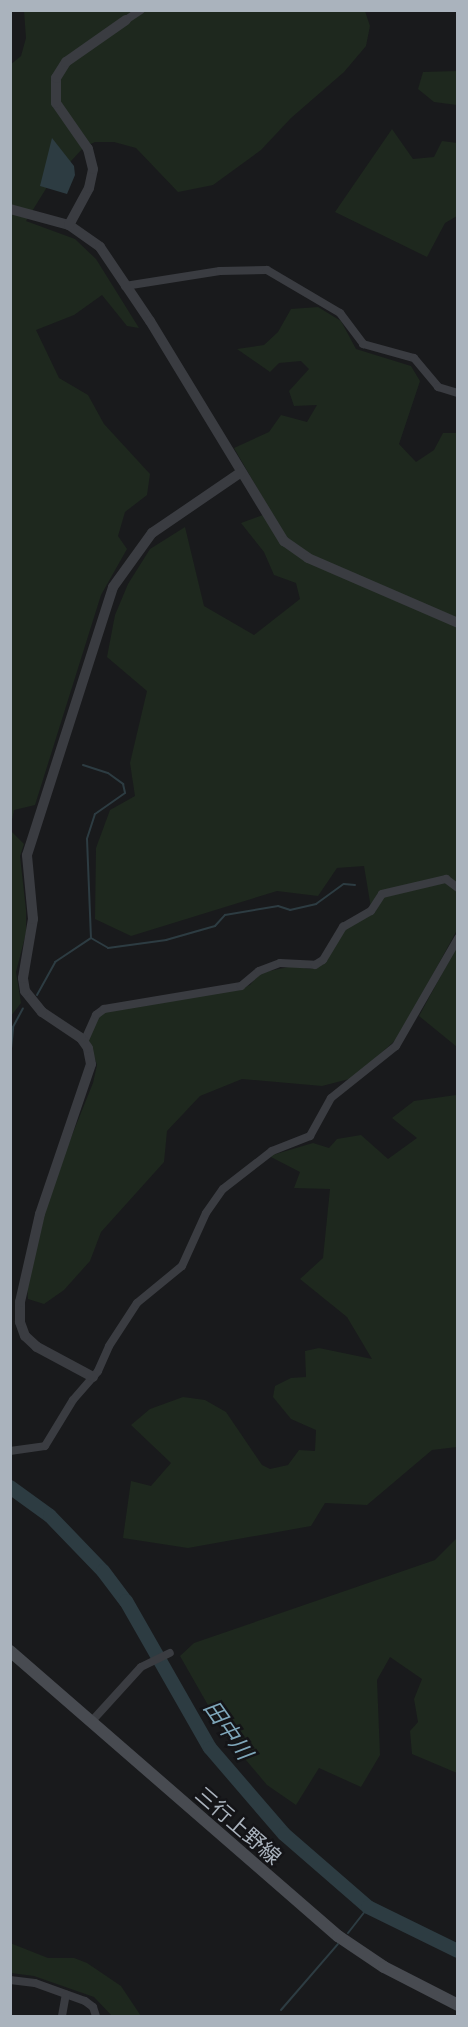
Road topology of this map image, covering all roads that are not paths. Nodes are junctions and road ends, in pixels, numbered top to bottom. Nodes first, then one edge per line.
1 (141, 10) edge
2 (126, 20) joint
3 (10, 209) edge
4 (69, 225) junction
5 (125, 286) junction
6 (458, 393) edge
7 (240, 473) junction
8 (458, 623) edge
9 (458, 888) edge
10 (458, 938) edge
11 (84, 1042) junction
12 (93, 1377) junction
13 (10, 1451) edge
14 (10, 1652) edge
15 (170, 1653) dead end
16 (91, 1722) junction
17 (10, 1980) edge
18 (66, 1994) junction
19 (458, 2006) edge
20 (62, 2016) edge
21 (96, 2016) edge

1 - 2 street
2 - 4 street
3 - 4 street
4 - 5 street
5 - 6 street
5 - 7 street
7 - 8 street
7 - 11 street
9 - 11 street
10 - 12 street
11 - 12 street
12 - 13 street
14 - 16 main road, 三行上野線
15 - 16 street
16 - 19 main road, 三行上野線
17 - 18 street
18 - 20 street
18 - 21 street

